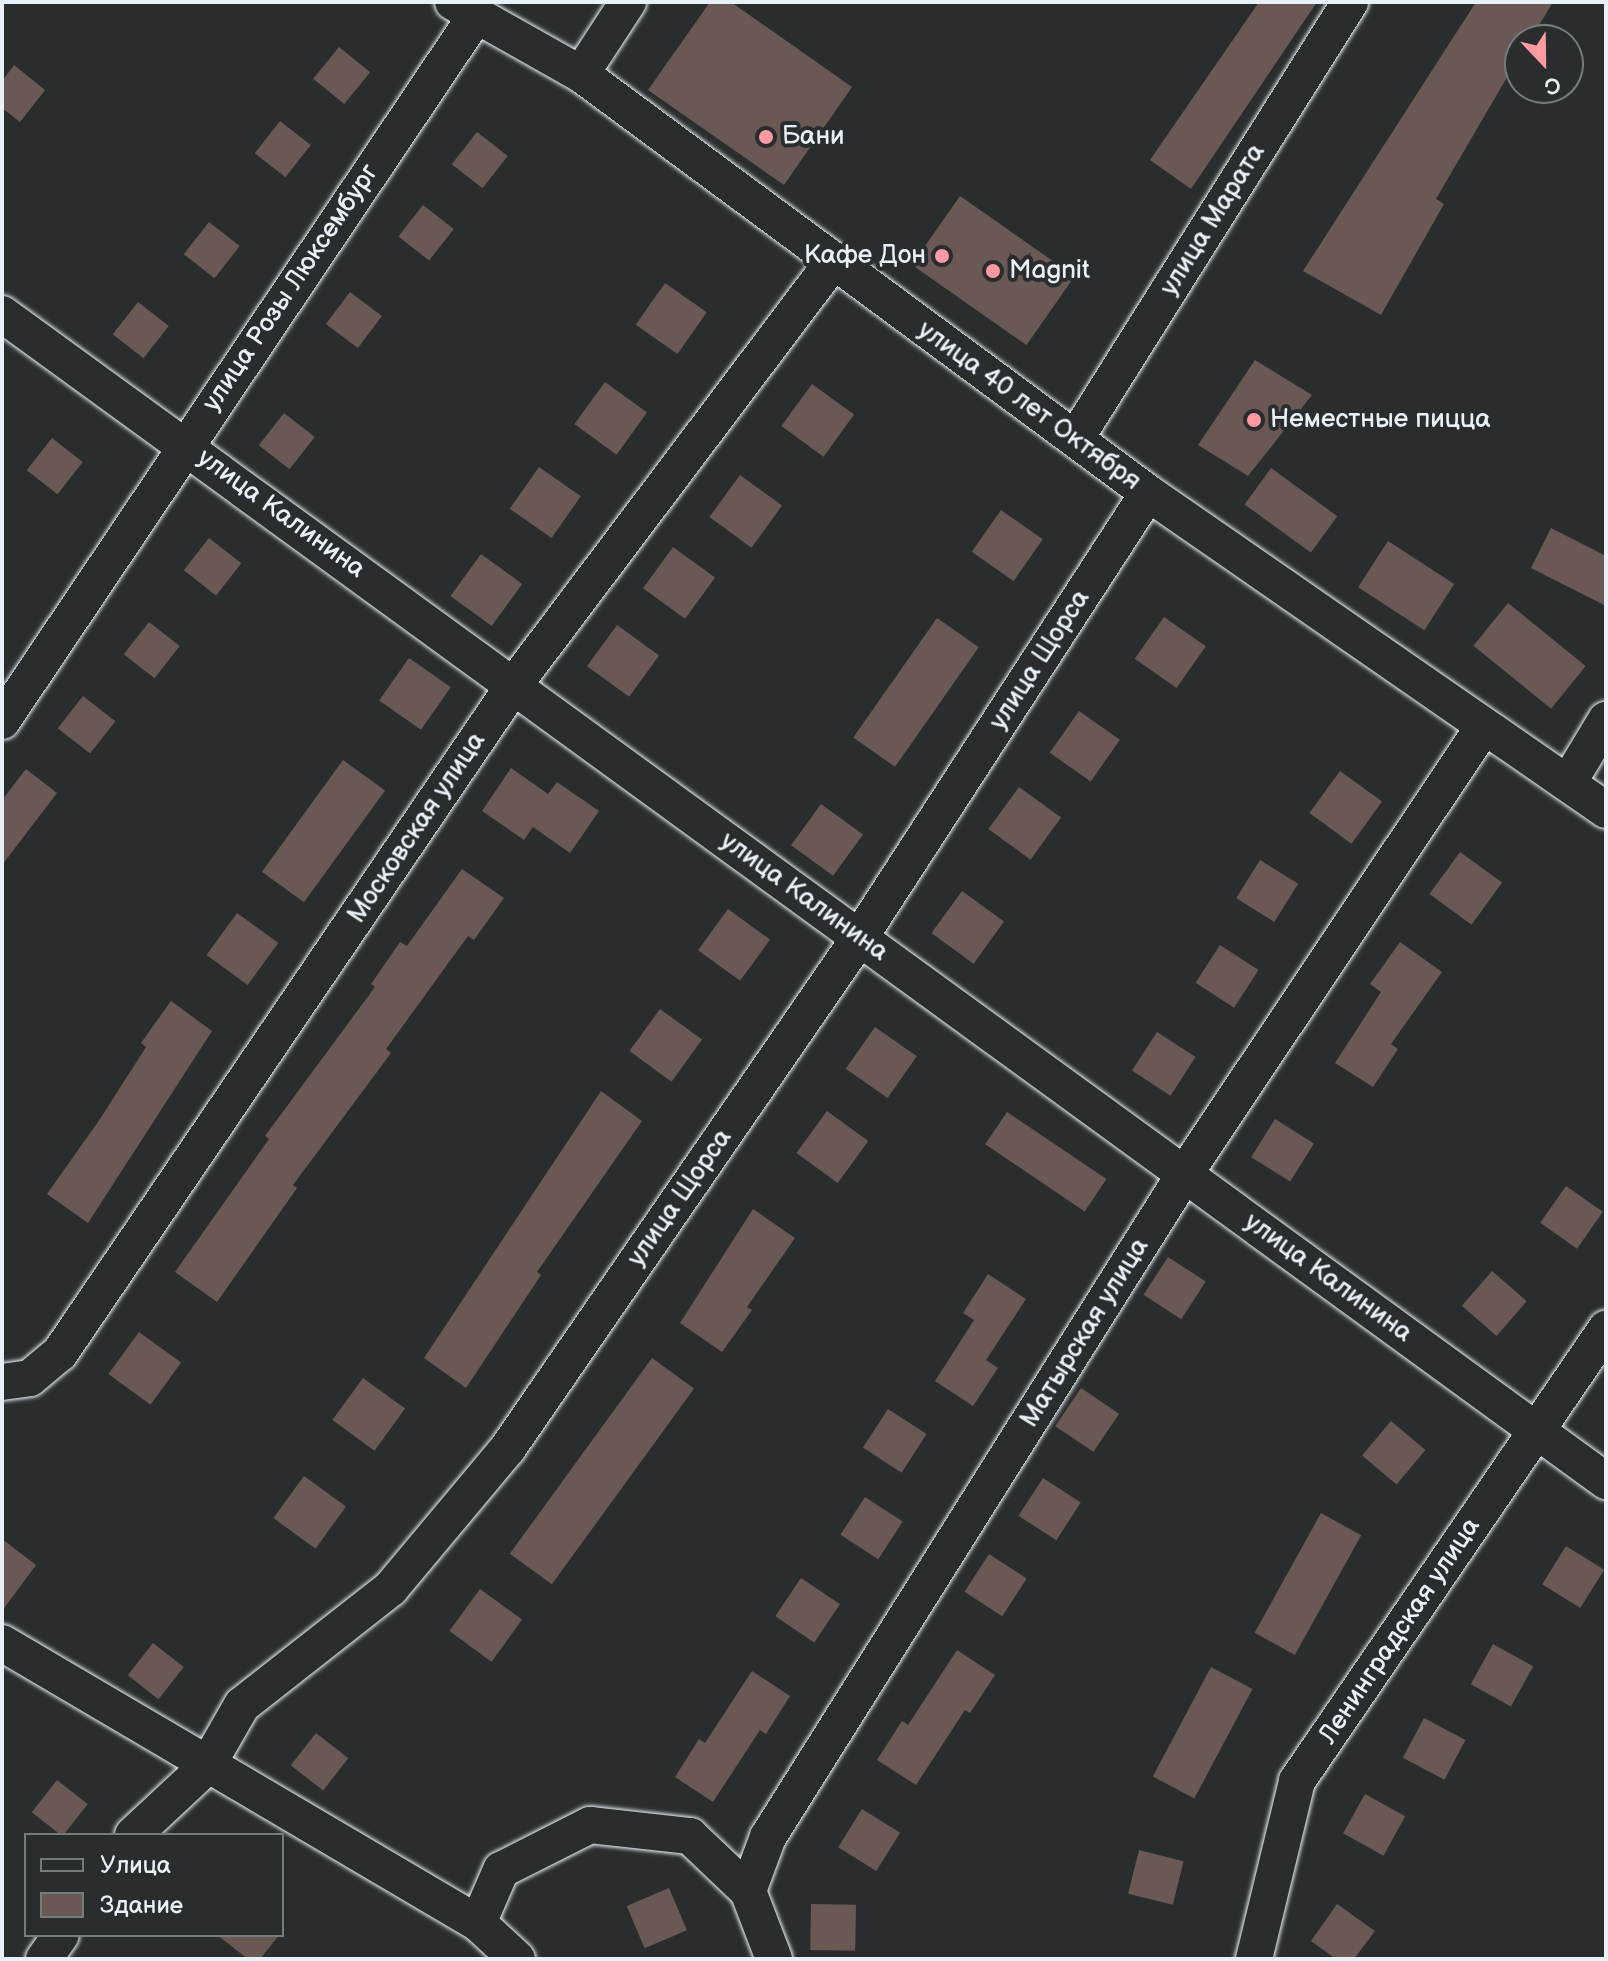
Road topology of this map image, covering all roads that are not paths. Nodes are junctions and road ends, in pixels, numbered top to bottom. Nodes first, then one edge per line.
1 (628, 2) edge
2 (1350, 2) edge
3 (464, 9) edge
4 (581, 74) junction
5 (832, 263) junction
6 (2, 314) edge
7 (1076, 438) junction
8 (185, 444) junction
9 (1148, 493) junction
10 (514, 685) junction
11 (1606, 720) edge
12 (2, 721) edge
13 (1484, 726) junction
14 (1568, 783) junction
15 (1606, 810) edge
16 (860, 937) junction
17 (1184, 1175) junction
18 (1606, 1329) edge
19 (2, 1382) edge
20 (1538, 1429) junction
21 (1606, 1481) edge
22 (2, 1643) edge
23 (207, 1766) junction
24 (135, 1833) edge
25 (748, 1891) junction
26 (478, 1923) junction
27 (60, 1937) edge
28 (44, 1959) edge
29 (517, 1959) edge
30 (774, 1959) edge
31 (1254, 1959) edge

1 - 4 street
2 - 7 street, улица Марата
3 - 4 street, улица 40 лет Октября
3 - 8 street, улица Розы Люксембург
4 - 5 street, улица 40 лет Октября
5 - 7 street, улица 40 лет Октября
5 - 10 street, Московская улица
6 - 8 street, улица Калинина
7 - 9 street, улица 40 лет Октября
8 - 10 street, улица Калинина
8 - 12 street, улица Розы Люксембург
9 - 13 street, улица 40 лет Октября
9 - 16 street, улица Щорса
10 - 16 street, улица Калинина
10 - 19 street, Московская улица
11 - 14 street
13 - 14 street, улица 40 лет Октября
13 - 17 street, Матырская улица
14 - 15 street, улица 40 лет Октября
16 - 17 street, улица Калинина
16 - 23 street, улица Щорса
17 - 20 street, улица Калинина
17 - 25 street, Матырская улица
18 - 20 street, Ленинградская улица
20 - 21 street, улица Калинина
20 - 31 street, Ленинградская улица
22 - 23 street
23 - 24 street, улица Щорса
23 - 26 street
25 - 26 street
25 - 30 street
26 - 29 street
27 - 28 street

